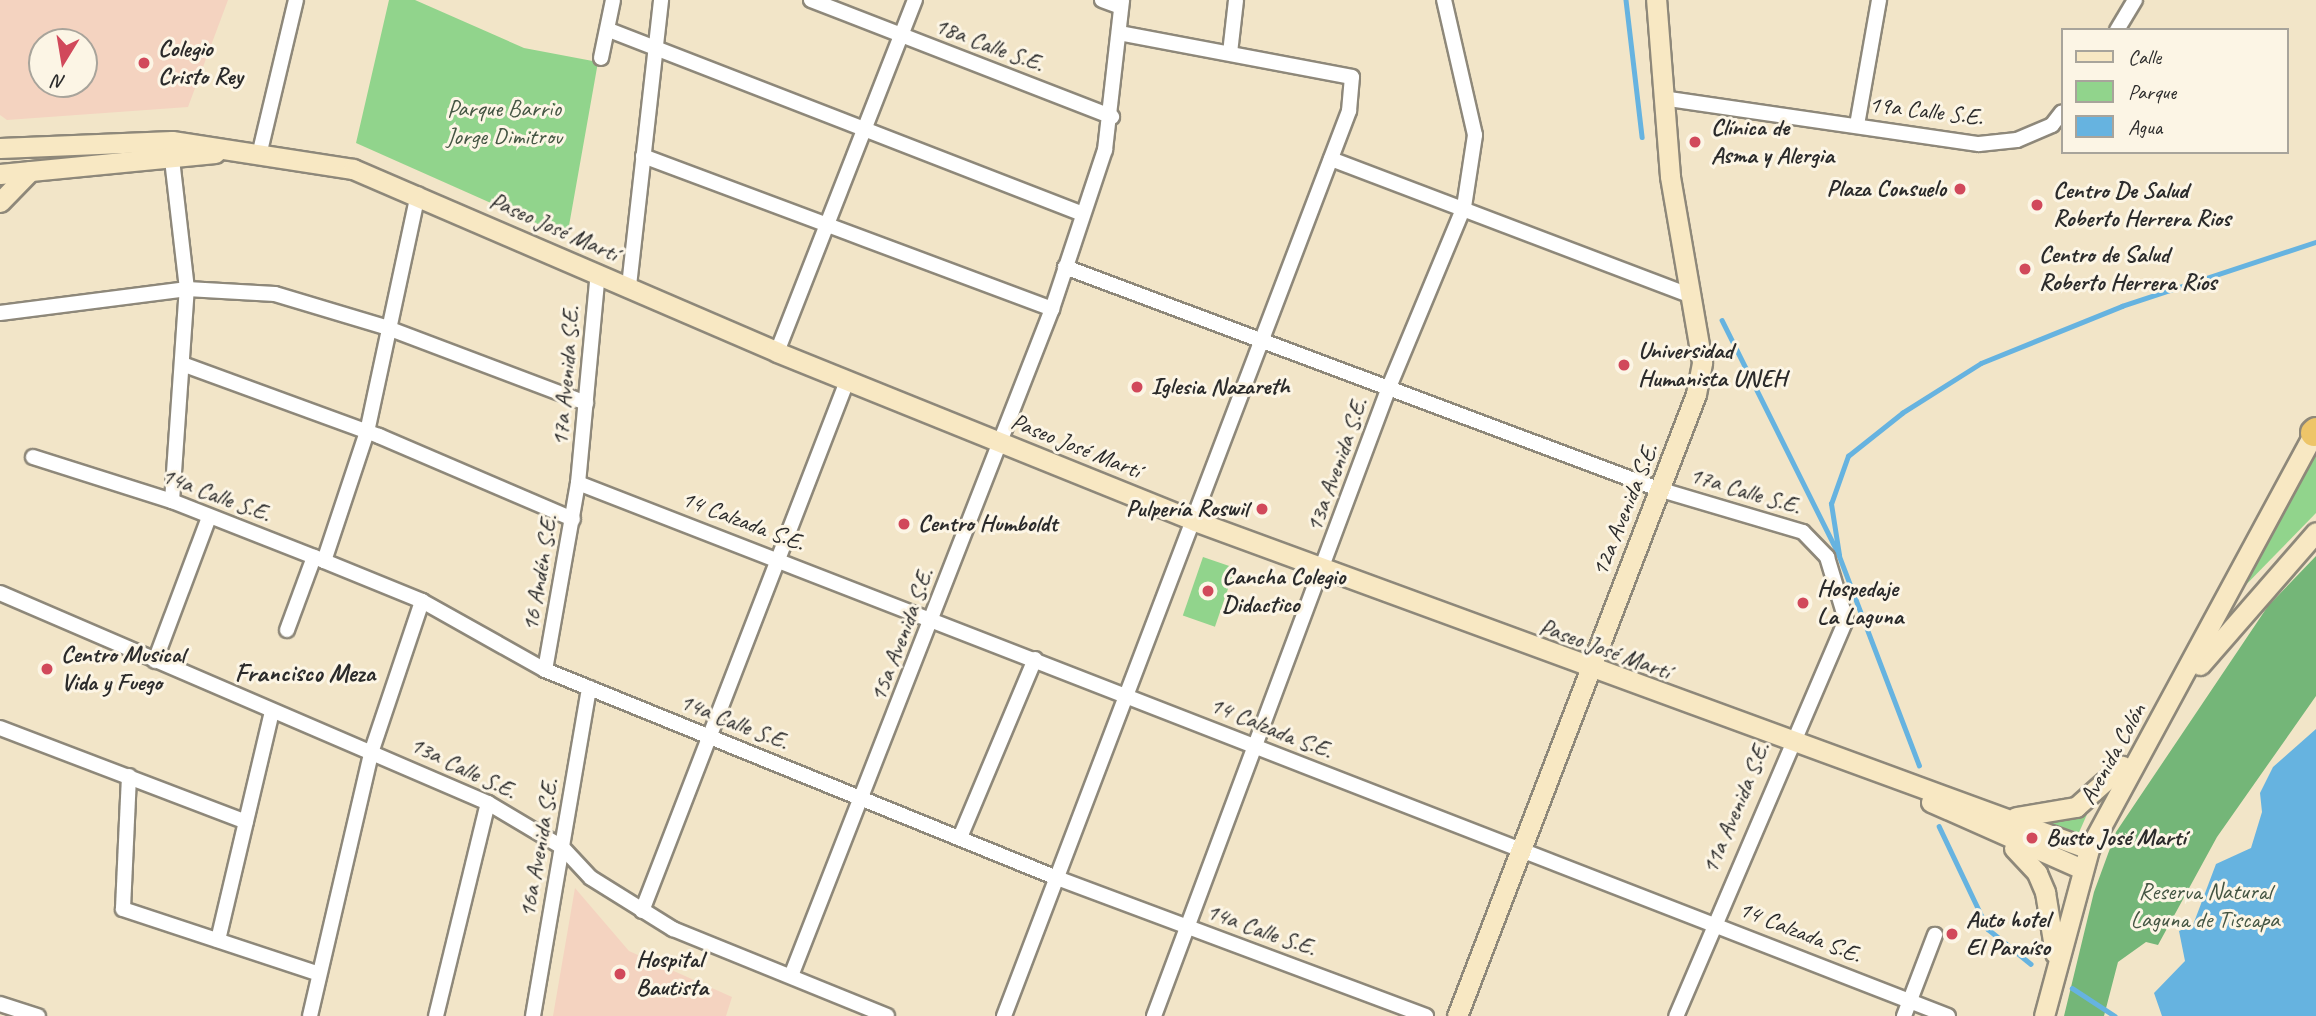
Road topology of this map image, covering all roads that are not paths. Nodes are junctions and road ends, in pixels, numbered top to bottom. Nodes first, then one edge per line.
1 (296, 0) edge
2 (613, 0) edge
3 (661, 0) edge
4 (811, 0) edge
5 (915, 0) edge
6 (1102, 0) edge
7 (1236, 0) edge
8 (1444, 0) edge
9 (1656, 0) edge
10 (1879, 0) edge
11 (2135, 0) edge
12 (1122, 4) edge
13 (2118, 28) edge
14 (609, 30) junction
15 (1119, 33) junction
16 (901, 36) junction
17 (656, 49) junction
18 (1230, 53) junction
19 (601, 58) dead end
20 (1662, 98) junction
21 (2060, 115) edge
22 (1112, 117) junction
23 (1857, 125) junction
24 (862, 127) junction
25 (0, 137) edge
26 (10, 147) edge
27 (239, 149) junction
28 (260, 151) junction
29 (643, 156) junction
30 (1331, 159) junction
31 (173, 160) junction
32 (30, 171) junction
33 (0, 174) edge
34 (418, 194) junction
35 (0, 202) edge
36 (1464, 207) junction
37 (1083, 214) junction
38 (828, 226) junction
39 (1065, 267) junction
40 (598, 273) junction
41 (629, 286) junction
42 (187, 289) junction
43 (1691, 296) junction
44 (1052, 309) junction
45 (0, 313) edge
46 (391, 329) junction
47 (1265, 339) junction
48 (778, 352) junction
49 (185, 365) junction
50 (847, 381) junction
51 (1390, 387) junction
52 (586, 403) junction
53 (2315, 431) edge
54 (367, 432) junction
55 (1001, 441) junction
56 (33, 457) dead end
57 (578, 483) junction
58 (1658, 489) junction
59 (172, 501) junction
60 (209, 517) junction
61 (573, 519) junction
62 (1195, 521) junction
63 (2316, 533) edge
64 (319, 559) junction
65 (780, 559) junction
66 (1324, 570) junction
67 (0, 593) edge
68 (422, 601) junction
69 (932, 619) junction
70 (1846, 620) joint
71 (287, 630) dead end
72 (1035, 659) junction
73 (155, 661) junction
74 (1588, 669) junction
75 (545, 670) junction
76 (2184, 681) junction
77 (589, 688) junction
78 (1129, 695) junction
79 (272, 712) junction
80 (0, 728) edge
81 (709, 738) junction
82 (1790, 741) junction
83 (2143, 741) junction
84 (1256, 748) junction
85 (372, 750) junction
86 (129, 776) junction
87 (1900, 783) junction
88 (863, 797) junction
89 (488, 803) junction
90 (2003, 816) junction
91 (246, 822) junction
92 (1983, 830) junction
93 (961, 835) junction
94 (562, 847) junction
95 (2089, 849) junction
96 (1521, 850) junction
97 (2082, 869) junction
98 (1057, 878) junction
99 (642, 911) junction
100 (1713, 921) junction
101 (1188, 928) junction
102 (1935, 935) dead end
103 (218, 940) junction
104 (2056, 965) junction
105 (319, 974) junction
106 (791, 976) junction
107 (1910, 1002) junction
108 (0, 1004) edge
109 (38, 1016) edge
110 (310, 1016) edge
111 (436, 1016) edge
112 (533, 1016) edge
113 (887, 1016) edge
114 (1004, 1016) edge
115 (1154, 1016) edge
116 (1426, 1016) edge
117 (1457, 1016) edge
118 (1676, 1016) edge
119 (1904, 1016) edge
120 (1948, 1016) edge
121 (2044, 1016) edge

1 - 28 street
2 - 14 street
3 - 17 street
4 - 16 street, 18a Calle S.E.
5 - 16 street
6 - 12 street
7 - 18 street
8 - 36 street, 13a Avenida S.E.
9 - 20 main road, 12a Avenida S.E.
10 - 23 street
11 - 13 street
12 - 15 street, 15a Avenida S.E.
14 - 17 street
14 - 19 street
15 - 18 street
15 - 22 street, 15a Avenida S.E.
16 - 22 street, 18a Calle S.E.
16 - 24 street
17 - 24 street
17 - 29 street
18 - 30 street
20 - 23 street, 19a Calle S.E.
20 - 43 main road, 12a Avenida S.E.
21 - 23 street, 19a Calle S.E.
22 - 37 street, 15a Avenida S.E.
24 - 37 street
24 - 38 street
25 - 26 main road
26 - 27 main road, Paseo José Martí
27 - 28 main road, Paseo José Martí
27 - 31 main road, Paseo José Martí
28 - 34 main road, Paseo José Martí
29 - 38 street
29 - 41 street
30 - 36 street
30 - 47 street
31 - 32 main road, Paseo José Martí
31 - 42 street
32 - 33 main road, Paseo José Martí
32 - 35 main road
34 - 40 main road, Paseo José Martí
34 - 46 street
36 - 43 street
36 - 51 street, 13a Avenida S.E.
37 - 39 street, 15a Avenida S.E.
38 - 44 street
38 - 48 street
39 - 44 street, 15a Avenida S.E.
39 - 47 street, 17a Calle S.E.
40 - 41 main road, Paseo José Martí
40 - 52 street, 17a Avenida S.E.
41 - 48 main road, Paseo José Martí
42 - 45 street
42 - 46 street
42 - 49 street
43 - 58 main road, 12a Avenida S.E.
44 - 55 street, 15a Avenida S.E.
46 - 52 street
46 - 54 street
47 - 51 street, 17a Calle S.E.
47 - 62 street
48 - 50 main road, Paseo José Martí
49 - 54 street
49 - 59 street
50 - 55 main road, Paseo José Martí
50 - 65 street
51 - 58 street, 17a Calle S.E.
51 - 66 street, 13a Avenida S.E.
52 - 57 street, 17a Avenida S.E.
53 - 76 main road, Avenida Colón
54 - 61 street
54 - 64 street
55 - 62 main road, Paseo José Martí
55 - 69 street, 15a Avenida S.E.
56 - 59 street, 14a Calle S.E.
57 - 61 street, 16 Andén S.E.
57 - 65 street, 14 Calzada S.E.
58 - 70 street, 17a Calle S.E.
58 - 74 main road, 12a Avenida S.E.
59 - 60 street, 14a Calle S.E.
60 - 64 street, 14a Calle S.E.
60 - 73 street
61 - 75 street, 16 Andén S.E.
62 - 66 main road, Paseo José Martí
62 - 78 street
63 - 76 main road, Avenida Colón
64 - 68 street, 14a Calle S.E.
64 - 71 street
65 - 69 street, 14 Calzada S.E.
65 - 81 street
66 - 74 main road, Paseo José Martí
66 - 84 street, 13a Avenida S.E.
67 - 73 street, 13a Calle S.E.
68 - 75 street, 14a Calle S.E.
68 - 85 street
69 - 72 street, 14 Calzada S.E.
69 - 88 street, 15a Avenida S.E.
70 - 82 street, 11a Avenida S.E.
72 - 78 street, 14 Calzada S.E.
72 - 93 street
73 - 79 street, 13a Calle S.E.
74 - 82 main road, Paseo José Martí
74 - 96 main road, 12a Avenida S.E.
75 - 77 street, 14a Calle S.E.
76 - 83 main road, Avenida Colón
77 - 81 street, 14a Calle S.E.
77 - 94 street, 16a Avenida S.E.
78 - 84 street, 14 Calzada S.E.
78 - 98 street
79 - 85 street, 13a Calle S.E.
79 - 91 street
80 - 86 street
81 - 88 street, 14a Calle S.E.
81 - 99 street
82 - 87 main road, Paseo José Martí
82 - 100 street, 11a Avenida S.E.
83 - 90 main road
83 - 95 main road, Avenida Colón
84 - 96 street, 14 Calzada S.E.
84 - 101 street, 13a Avenida S.E.
85 - 89 street, 13a Calle S.E.
85 - 105 street
86 - 91 street
86 - 103 street
87 - 90 main road, Paseo José Martí
87 - 92 main road, Paseo José Martí
88 - 93 street, 14a Calle S.E.
88 - 106 street, 15a Avenida S.E.
89 - 94 street, 13a Calle S.E.
89 - 111 street
90 - 95 main road, Paseo José Martí
91 - 103 street
92 - 97 main road, Paseo José Martí
92 - 104 main road
93 - 98 street, 14a Calle S.E.
94 - 99 street, 13a Calle S.E.
94 - 112 street, 16a Avenida S.E.
95 - 97 main road, Avenida Colón
96 - 100 street, 14 Calzada S.E.
96 - 117 main road, 12a Avenida S.E.
97 - 104 main road, Avenida Colón
98 - 101 street, 14a Calle S.E.
98 - 114 street
99 - 106 street, 13a Calle S.E.
100 - 107 street, 14 Calzada S.E.
100 - 118 street, 11a Avenida S.E.
101 - 115 street, 13a Avenida S.E.
101 - 116 street, 14a Calle S.E.
102 - 107 street
103 - 105 street
104 - 121 main road, Avenida Colón
105 - 110 street
106 - 113 street, 13a Calle S.E.
107 - 119 street
107 - 120 street, 14 Calzada S.E.
108 - 109 street

